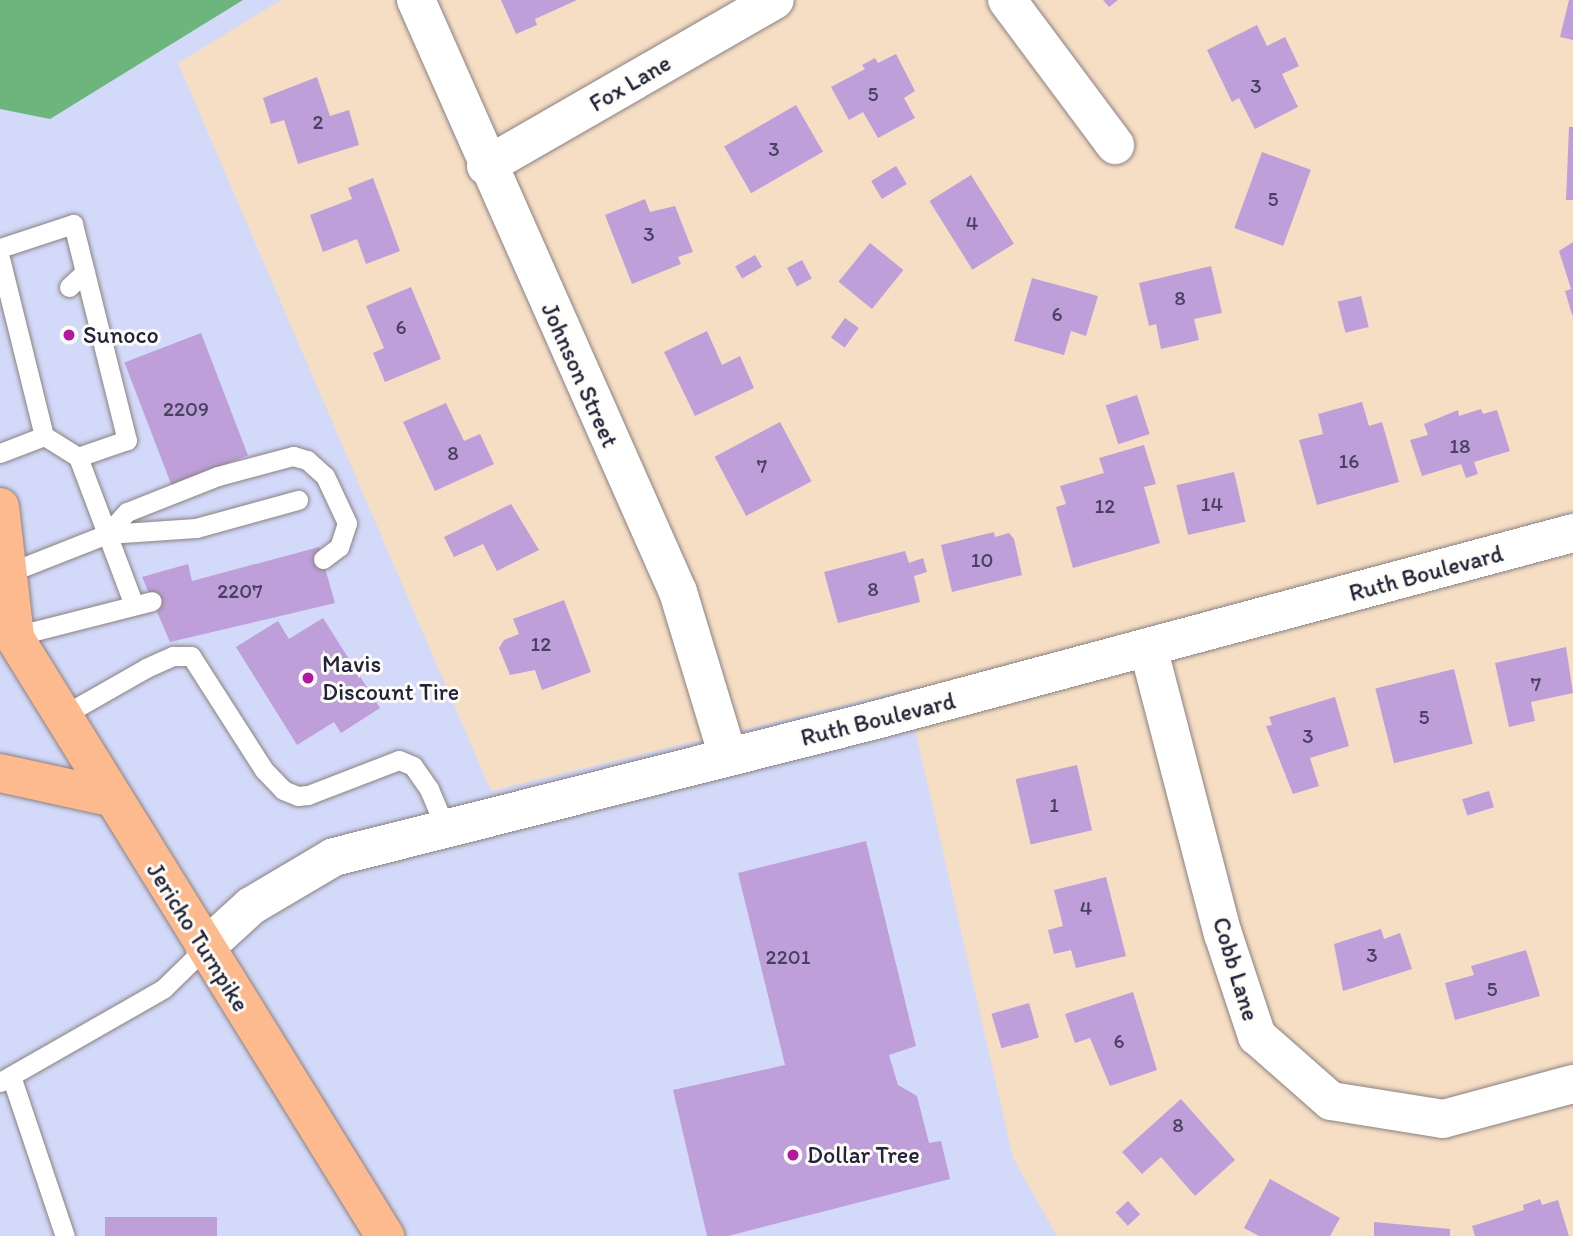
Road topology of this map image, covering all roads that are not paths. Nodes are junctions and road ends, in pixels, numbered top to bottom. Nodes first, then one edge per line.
1 (416, 0) edge
2 (775, 0) edge
3 (1007, 0) edge
4 (1115, 145) dead end
5 (486, 166) junction
6 (0, 248) edge
7 (0, 258) edge
8 (85, 272) junction
9 (68, 287) dead end
10 (50, 386) dead end
11 (35, 400) junction
12 (44, 436) junction
13 (0, 453) edge
14 (78, 457) junction
15 (298, 500) dead end
16 (0, 506) edge
17 (1573, 533) edge
18 (107, 534) junction
19 (323, 559) dead end
20 (8, 573) junction
21 (5, 637) edge
22 (1148, 647) junction
23 (62, 716) junction
24 (727, 757) junction
25 (0, 773) edge
26 (110, 797) junction
27 (445, 827) junction
28 (205, 948) junction
29 (6, 1079) edge
30 (1573, 1084) edge
31 (65, 1236) edge
32 (385, 1236) edge

1 - 5 street, Johnson Street
2 - 5 street, Fox Lane
3 - 4 street
5 - 24 street, Johnson Street
6 - 8 lane
7 - 11 lane
8 - 9 lane
8 - 14 lane
10 - 11 lane
11 - 12 lane
12 - 13 lane
12 - 14 lane
14 - 18 lane
15 - 18 lane
16 - 20 main road, Jericho Turnpike
17 - 22 street, Ruth Boulevard
18 - 19 lane
18 - 20 lane
18 - 21 lane
20 - 21 main road, Jericho Turnpike
21 - 23 main road, Jericho Turnpike
22 - 24 street, Ruth Boulevard
22 - 30 street, Cobb Lane
23 - 26 main road, Jericho Turnpike
23 - 27 lane
24 - 27 street, Ruth Boulevard
25 - 26 main road
26 - 28 main road, Jericho Turnpike
27 - 28 street, Ruth Boulevard
28 - 29 lane
28 - 32 main road, Jericho Turnpike
29 - 31 lane

